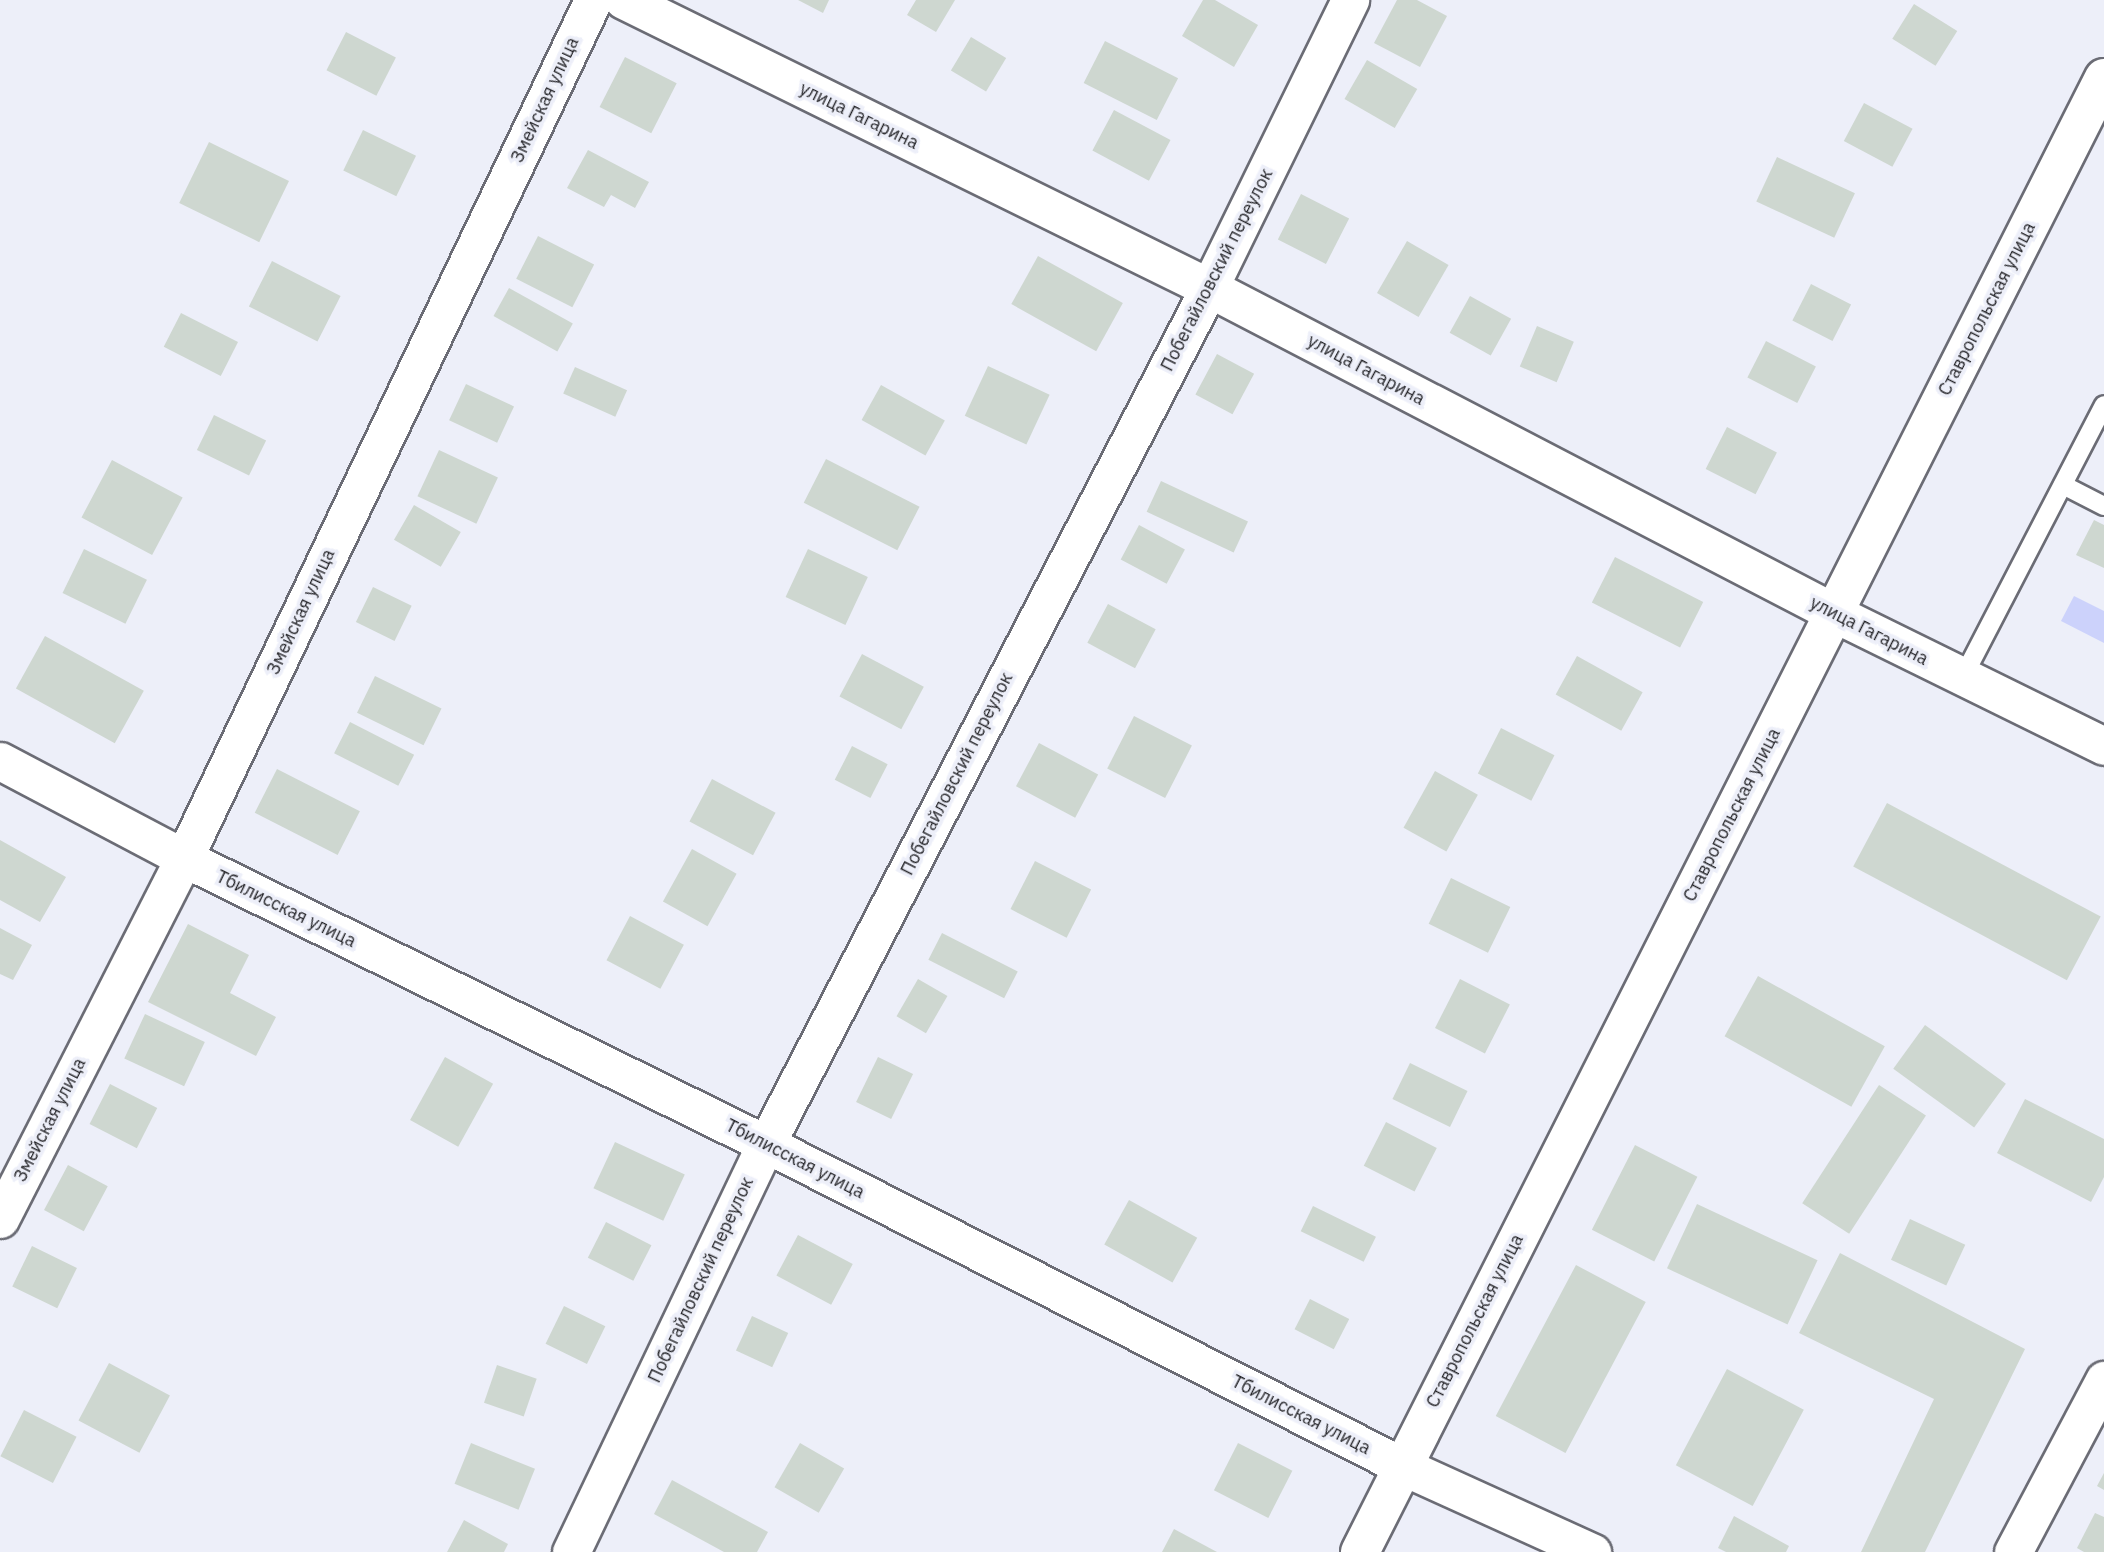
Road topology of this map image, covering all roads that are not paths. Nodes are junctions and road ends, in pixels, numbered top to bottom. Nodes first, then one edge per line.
1 (593, 0) edge
2 (624, 0) edge
3 (1350, 0) edge
4 (2104, 78) edge
5 (1209, 288) junction
6 (2104, 405) edge
7 (2063, 485) junction
8 (2104, 506) edge
9 (1834, 613) junction
10 (1963, 677) junction
11 (2104, 746) edge
12 (0, 761) edge
13 (184, 858) junction
14 (766, 1144) junction
15 (0, 1219) edge
16 (2104, 1380) edge
17 (1402, 1466) junction
18 (572, 1552) edge
19 (1360, 1552) edge
20 (1592, 1552) edge
21 (2013, 1552) edge

1 - 13 street, Змейская улица
2 - 5 street, улица Гагарина
3 - 5 street, Побегайловский переулок
4 - 9 street, Ставропольская улица
5 - 9 street, улица Гагарина
5 - 14 street, Побегайловский переулок
6 - 7 lane
7 - 8 lane
7 - 10 lane
9 - 10 street, улица Гагарина
9 - 17 street, Ставропольская улица
10 - 11 street, улица Гагарина
12 - 13 street, Тбилисская улица
13 - 14 street, Тбилисская улица
13 - 15 street, Змейская улица
14 - 17 street, Тбилисская улица
14 - 18 street, Побегайловский переулок
16 - 21 street
17 - 19 street, Ставропольская улица
17 - 20 street, Тбилисская улица

